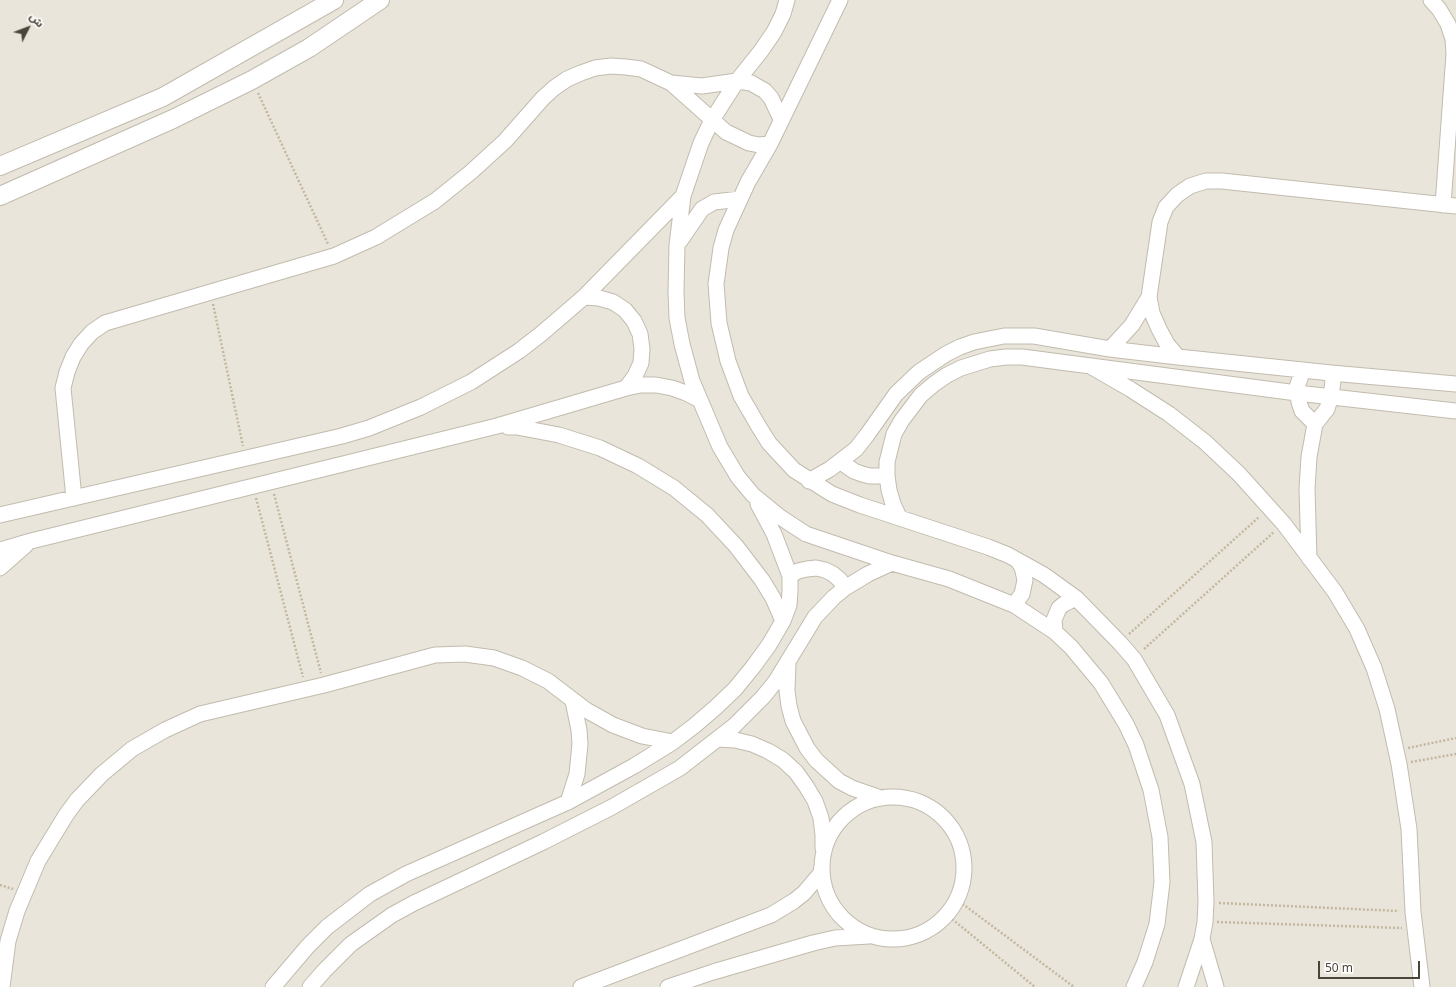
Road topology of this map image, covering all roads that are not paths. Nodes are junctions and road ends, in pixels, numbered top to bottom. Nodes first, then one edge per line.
1 (334, 0) edge
2 (380, 0) edge
3 (787, 0) edge
4 (840, 0) edge
5 (1431, 0) edge
6 (1455, 52) edge
7 (737, 81) junction
8 (671, 83) junction
9 (164, 97) junction
10 (173, 119) junction
11 (782, 119) junction
12 (712, 120) junction
13 (770, 144) junction
14 (0, 166) edge
15 (0, 196) edge
16 (683, 196) junction
17 (740, 199) junction
18 (1449, 205) edge
19 (677, 245) junction
20 (584, 297) junction
21 (1149, 297) junction
22 (1110, 349) junction
23 (1178, 357) junction
24 (1090, 366) junction
25 (1303, 370) junction
26 (1331, 373) junction
27 (1456, 384) edge
28 (626, 388) junction
29 (1297, 392) junction
30 (1331, 396) junction
31 (700, 400) junction
32 (1456, 411) edge
33 (1314, 424) junction
34 (497, 426) junction
35 (841, 462) junction
36 (887, 476) junction
37 (809, 481) junction
38 (752, 495) junction
39 (74, 498) junction
40 (0, 515) edge
41 (899, 518) junction
42 (31, 541) junction
43 (0, 550) edge
44 (1309, 558) junction
45 (1018, 561) junction
46 (892, 563) junction
47 (0, 568) edge
48 (790, 576) junction
49 (845, 588) junction
50 (1076, 598) junction
51 (1014, 605) junction
52 (784, 621) junction
53 (1054, 632) junction
54 (788, 661) junction
55 (573, 701) junction
56 (717, 739) junction
57 (673, 742) junction
58 (881, 798) junction
59 (568, 802) junction
60 (823, 858) junction
61 (873, 936) junction
62 (1202, 939) junction
63 (2, 987) edge
64 (273, 987) edge
65 (310, 987) edge
66 (581, 987) edge
67 (668, 987) edge
68 (1134, 987) edge
69 (1186, 987) edge
70 (1216, 987) edge
71 (1422, 987) edge

1 - 9 street
2 - 10 street
3 - 7 street
4 - 11 street
5 - 6 street
6 - 18 street
7 - 8 street
7 - 11 street
7 - 12 street
8 - 12 street
8 - 39 street
9 - 10 street
9 - 14 street
10 - 15 street
11 - 13 street
12 - 13 street
12 - 16 street
13 - 17 street
16 - 19 street
16 - 20 street
17 - 19 street
17 - 37 street
18 - 21 street
19 - 31 street
20 - 28 street
20 - 39 street
21 - 22 street
21 - 23 street
22 - 23 street
22 - 35 street
23 - 25 street
24 - 29 street
24 - 36 street
24 - 44 street
25 - 26 street
25 - 29 street
26 - 27 street
26 - 30 street
28 - 31 street
28 - 34 street
29 - 30 street
29 - 33 street
30 - 32 street
30 - 33 street
31 - 38 street
33 - 44 street
34 - 42 street
34 - 52 street
35 - 36 street
35 - 37 street
36 - 41 street
37 - 41 street
38 - 46 street
38 - 48 street
39 - 40 street
41 - 45 street
42 - 43 street
42 - 47 street
44 - 71 street
45 - 50 street
45 - 51 street
46 - 49 street
46 - 51 street
48 - 49 street
48 - 52 street
49 - 54 street
50 - 53 street
50 - 62 street
51 - 53 street
52 - 57 street
53 - 68 street
54 - 56 street
54 - 58 street
55 - 57 street
55 - 59 street
55 - 63 street
56 - 60 street
56 - 65 street
57 - 59 street
58 - 60 street
58 - 61 street
59 - 64 street
60 - 61 street
60 - 66 street
61 - 67 street
62 - 69 street
62 - 70 street

